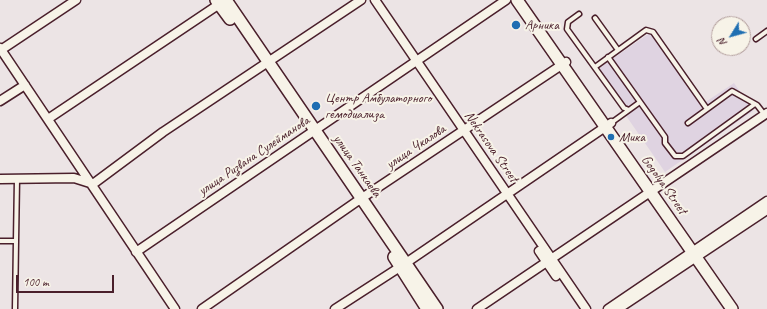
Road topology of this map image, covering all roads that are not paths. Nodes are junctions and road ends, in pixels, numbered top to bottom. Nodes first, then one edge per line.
1 (76, 0) edge
2 (361, 0) edge
3 (370, 0) edge
4 (375, 0) edge
5 (506, 0) edge
6 (518, 0) edge
7 (525, 0) edge
8 (223, 1) edge
9 (578, 14) dead end
10 (595, 18) dead end
11 (767, 31) edge
12 (756, 39) dead end
13 (1, 49) edge
14 (618, 50) junction
15 (608, 58) junction
16 (415, 63) junction
17 (564, 63) junction
18 (266, 64) junction
19 (595, 67) junction
20 (25, 85) junction
21 (0, 101) edge
22 (640, 102) junction
23 (755, 104) junction
24 (707, 109) junction
25 (629, 110) junction
26 (766, 114) edge
27 (48, 119) junction
28 (688, 123) dead end
29 (608, 125) junction
30 (462, 132) junction
31 (311, 133) junction
32 (0, 179) edge
33 (17, 179) junction
34 (93, 184) junction
35 (652, 189) junction
36 (505, 196) junction
37 (359, 201) junction
38 (767, 201) edge
39 (767, 210) edge
40 (16, 240) junction
41 (0, 241) edge
42 (136, 252) junction
43 (697, 252) junction
44 (549, 261) junction
45 (403, 264) junction
46 (15, 309) edge
47 (175, 309) edge
48 (202, 309) edge
49 (335, 309) edge
50 (427, 309) edge
51 (437, 309) edge
52 (476, 309) edge
53 (579, 309) edge
54 (586, 309) edge
55 (608, 309) edge
56 (618, 309) edge
57 (732, 309) edge
58 (739, 309) edge

1 - 13 street
2 - 18 street
3 - 16 street, Nekrasova Street
4 - 16 street, Nekrasova Street
5 - 16 street, улица Ризвана Сулейманова
6 - 17 street, Gogolya Street
7 - 17 street, Gogolya Street
8 - 18 street, улица Танкаева
8 - 27 street
9 - 19 lane
10 - 14 lane
11 - 12 lane
13 - 20 street
14 - 15 lane
14 - 24 lane
15 - 19 lane
15 - 22 lane
16 - 30 street, Nekrasova Street
16 - 31 street, улица Ризвана Сулейманова
17 - 29 street, Gogolya Street
17 - 30 street, улица Чкалова
18 - 31 street, улица Танкаева
18 - 34 street
19 - 25 lane
20 - 21 street
20 - 27 street
22 - 23 lane
22 - 25 lane
23 - 24 lane
23 - 26 lane
24 - 28 lane
25 - 29 lane
26 - 35 street
27 - 34 street
29 - 35 street, Gogolya Street
29 - 36 street
30 - 36 street, Nekrasova Street
30 - 37 street, улица Чкалова
31 - 37 street, улица Танкаева
31 - 42 street, улица Ризвана Сулейманова
32 - 33 street
33 - 34 street
33 - 40 lane
34 - 42 street
35 - 43 street, Gogolya Street
35 - 44 street
36 - 44 street, Nekrasova Street
36 - 45 street
37 - 45 street, улица Танкаева
37 - 48 street, улица Чкалова
38 - 43 street
39 - 43 street
40 - 41 lane
40 - 46 lane
42 - 47 street
43 - 55 street
43 - 56 street
43 - 57 street, Gogolya Street
43 - 58 street, Gogolya Street
44 - 52 street
44 - 53 street, Nekrasova Street
44 - 54 street, Nekrasova Street
45 - 49 street
45 - 50 street, улица Танкаева
45 - 51 street, улица Танкаева

